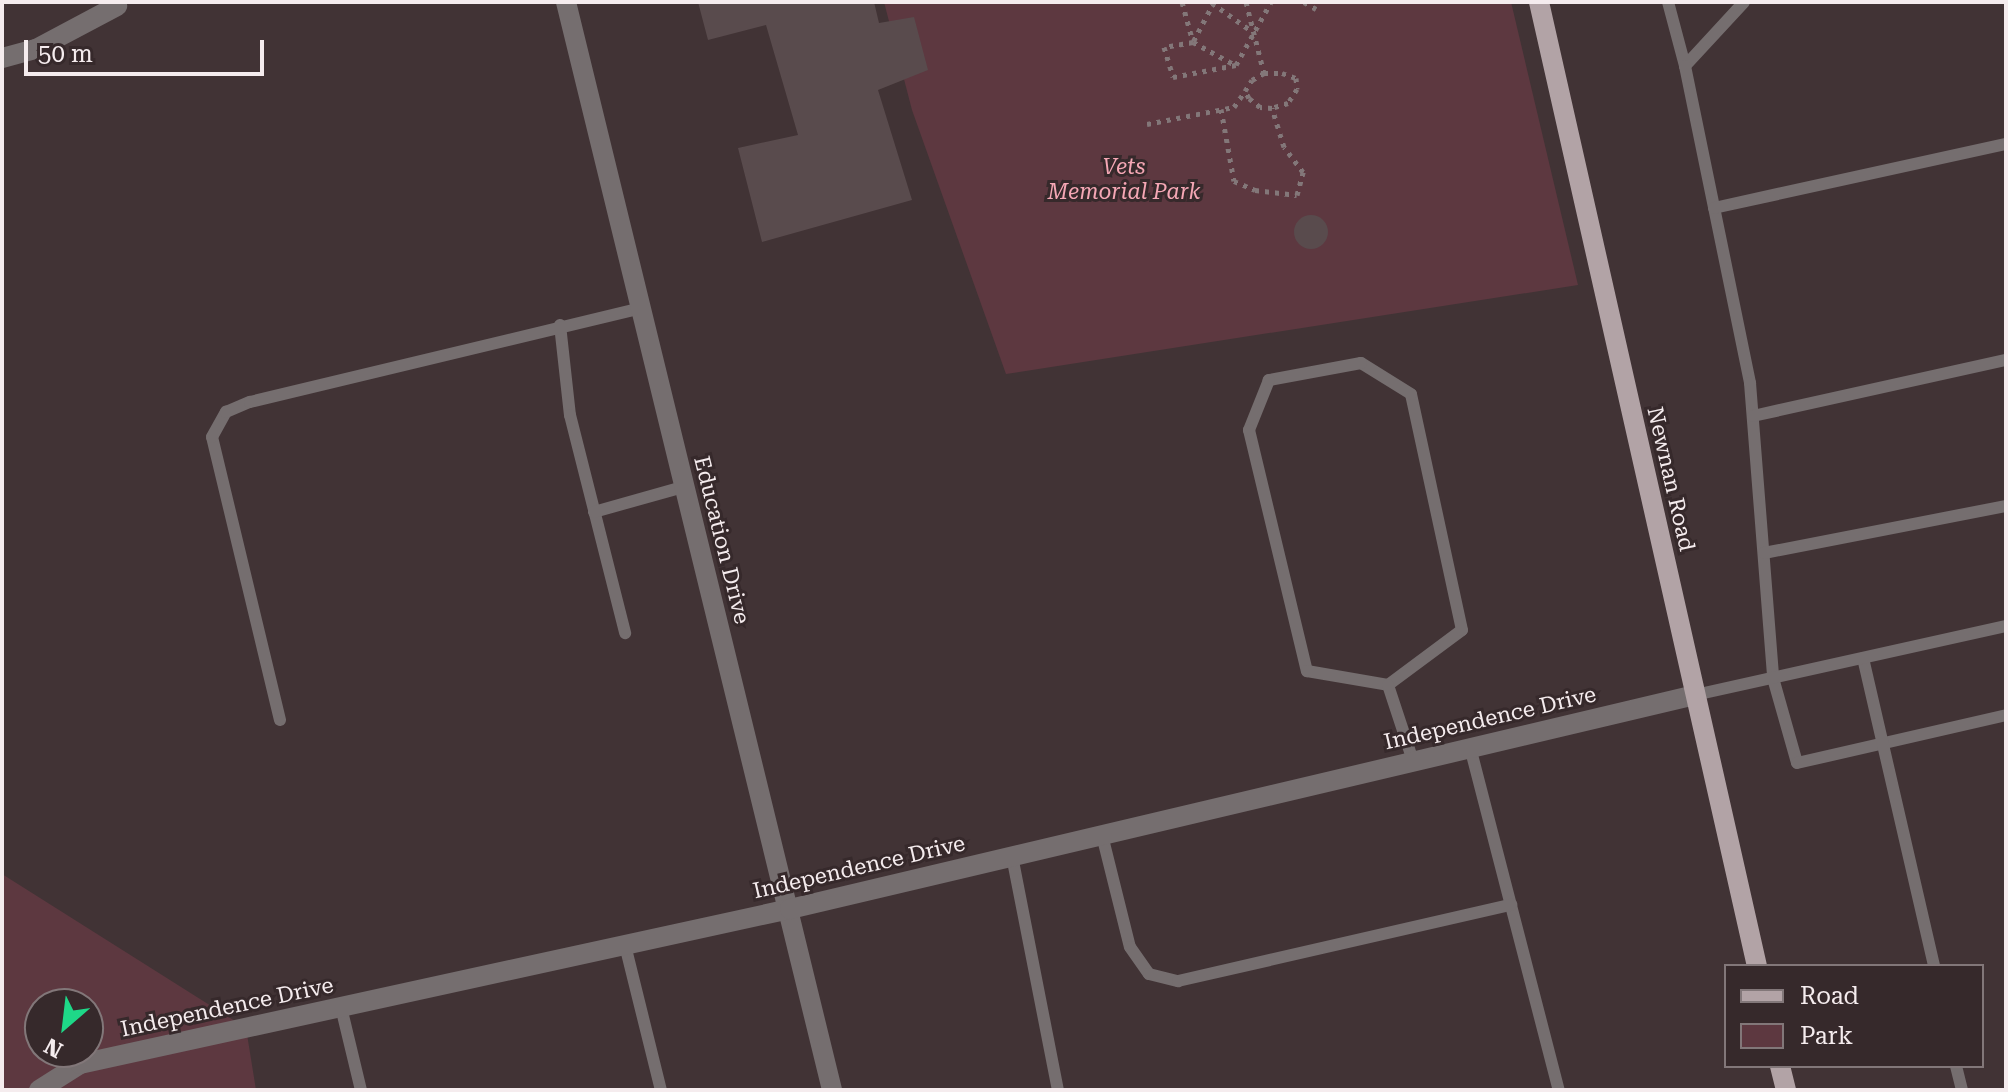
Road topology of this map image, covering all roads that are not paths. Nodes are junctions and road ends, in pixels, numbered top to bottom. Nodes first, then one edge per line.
1 (566, 2) edge
2 (1539, 2) edge
3 (1668, 2) edge
4 (1744, 2) edge
5 (117, 6) dead end
6 (2, 58) edge
7 (1685, 66) junction
8 (2006, 144) edge
9 (1714, 208) junction
10 (638, 309) junction
11 (560, 325) junction
12 (2006, 360) edge
13 (1753, 416) junction
14 (683, 487) junction
15 (2006, 506) edge
16 (594, 512) junction
17 (1764, 553) junction
18 (2006, 626) edge
19 (625, 633) dead end
20 (1863, 658) junction
21 (1773, 678) junction
22 (1388, 685) junction
23 (1695, 695) junction
24 (2006, 715) edge
25 (280, 720) dead end
26 (1886, 744) junction
27 (1470, 747) junction
28 (1413, 761) junction
29 (1102, 835) junction
30 (1012, 856) junction
31 (1511, 905) junction
32 (790, 909) junction
33 (625, 945) junction
34 (1757, 964) edge
35 (1934, 964) edge
36 (341, 1007) junction
37 (1780, 1068) edge
38 (1956, 1068) edge
39 (39, 1090) edge
40 (361, 1090) edge
41 (661, 1090) edge
42 (832, 1090) edge
43 (1058, 1090) edge
44 (1559, 1090) edge
45 (1786, 1090) edge
46 (1962, 1090) edge

1 - 10 street, Education Drive
2 - 23 main road, Newnan Road
3 - 7 lane
4 - 7 lane
5 - 6 street
7 - 9 lane
8 - 9 lane
9 - 13 lane
10 - 11 lane
10 - 14 street, Education Drive
11 - 16 lane
11 - 25 lane
12 - 13 lane
13 - 17 lane
14 - 16 lane
14 - 32 street, Education Drive
15 - 17 lane
16 - 19 lane
17 - 21 lane
18 - 20 lane
20 - 21 lane
20 - 26 lane
21 - 23 lane
21 - 26 lane
22 - 22 lane
22 - 28 lane
23 - 27 street, Independence Drive
23 - 34 main road, Newnan Road
24 - 26 lane
26 - 35 lane
27 - 28 street, Independence Drive
27 - 31 lane
28 - 29 street, Independence Drive
29 - 30 street, Independence Drive
29 - 31 lane
30 - 32 street, Independence Drive
30 - 43 lane
31 - 44 lane
32 - 33 street, Independence Drive
32 - 42 street, Education Drive
33 - 36 street, Independence Drive
33 - 41 lane
36 - 39 street, Independence Drive
36 - 40 lane
37 - 45 main road
38 - 46 lane

